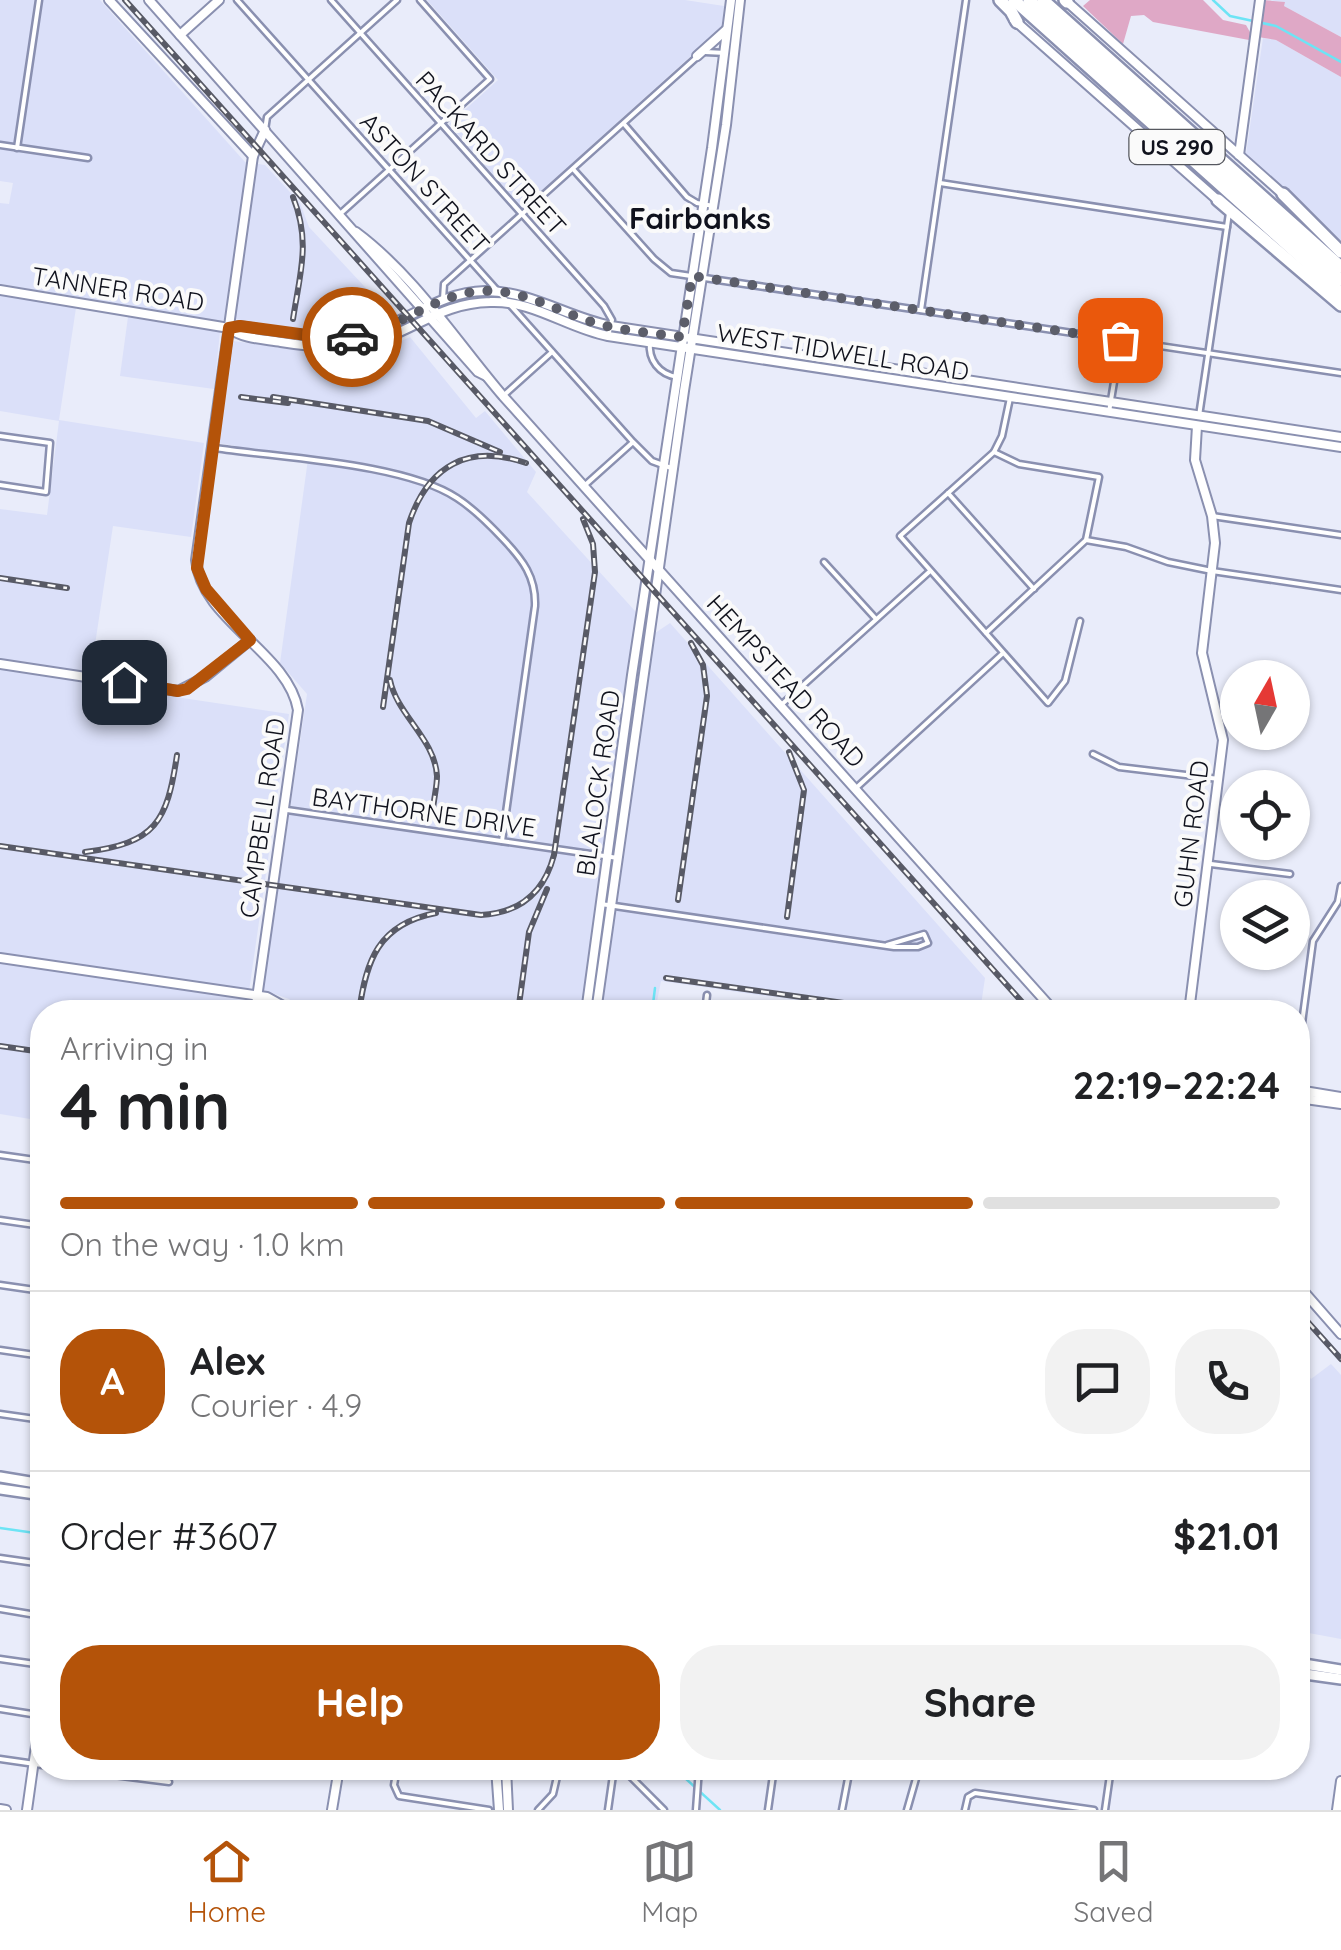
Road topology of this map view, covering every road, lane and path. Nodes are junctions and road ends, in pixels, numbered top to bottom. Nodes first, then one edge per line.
1 (40, 0) edge
2 (109, 0) edge
3 (148, 0) edge
4 (220, 0) edge
5 (237, 0) edge
6 (331, 0) edge
7 (397, 0) edge
8 (420, 0) edge
9 (734, 0) edge
10 (966, 0) edge
11 (996, 0) edge
12 (1014, 0) edge
13 (1029, 0) edge
14 (1043, 0) edge
15 (1260, 0) edge
16 (1066, 1) edge
17 (1016, 22) joint
18 (726, 30) junction
19 (361, 33) junction
20 (180, 35) junction
21 (727, 53) junction
22 (698, 56) junction
23 (309, 79) junction
24 (442, 124) junction
25 (624, 124) junction
26 (265, 130) junction
27 (0, 145) edge
28 (17, 148) junction
29 (1239, 155) junction
30 (253, 156) junction
31 (88, 158) dead end
32 (573, 169) junction
33 (391, 170) junction
34 (939, 183) junction
35 (1283, 194) joint
36 (1218, 200) junction
37 (708, 205) junction
38 (1229, 211) junction
39 (340, 214) junction
40 (523, 215) junction
41 (1227, 227) junction
42 (1341, 249) edge
43 (472, 260) junction
44 (1341, 267) edge
45 (696, 277) junction
46 (1341, 280) edge
47 (0, 290) edge
48 (498, 292) junction
49 (1341, 293) edge
50 (442, 299) junction
51 (507, 302) junction
52 (1341, 307) edge
53 (428, 310) junction
54 (921, 310) junction
55 (557, 312) junction
56 (229, 328) junction
57 (610, 331) junction
58 (1120, 340) junction
59 (650, 342) junction
60 (686, 343) junction
61 (552, 351) junction
62 (759, 353) junction
63 (1208, 354) junction
64 (823, 358) junction
65 (824, 368) junction
66 (885, 372) junction
67 (1341, 373) edge
68 (677, 377) junction
69 (684, 391) junction
70 (1010, 392) junction
71 (504, 396) junction
72 (1110, 408) junction
73 (1198, 421) junction
74 (1271, 432) junction
75 (0, 436) edge
76 (1341, 437) edge
77 (634, 442) junction
78 (212, 447) junction
79 (1341, 447) edge
80 (994, 452) junction
81 (669, 468) junction
82 (0, 484) edge
83 (584, 486) junction
84 (948, 493) junction
85 (1212, 516) junction
86 (1341, 535) edge
87 (654, 537) junction
88 (634, 540) junction
89 (1086, 540) junction
90 (651, 560) junction
91 (824, 562) dead end
92 (660, 569) junction
93 (929, 571) junction
94 (1212, 571) junction
95 (676, 588) junction
96 (1034, 589) junction
97 (656, 590) junction
98 (1341, 590) edge
99 (876, 620) junction
100 (1080, 621) dead end
101 (986, 632) junction
102 (638, 637) junction
103 (649, 638) junction
104 (250, 640) junction
105 (1003, 653) junction
106 (0, 664) edge
107 (780, 706) junction
108 (633, 710) junction
109 (1093, 754) dead end
110 (1219, 779) junction
111 (619, 783) junction
112 (630, 784) junction
113 (854, 789) junction
114 (284, 810) junction
115 (502, 841) junction
116 (613, 857) junction
117 (1207, 864) junction
118 (1290, 874) dead end
119 (1341, 886) edge
120 (607, 905) junction
121 (887, 945) junction
122 (0, 958) edge
123 (590, 984) junction
124 (600, 986) junction
125 (258, 995) junction
126 (707, 995) dead end
127 (257, 1000) edge
128 (275, 1000) edge
129 (588, 1000) edge
130 (598, 1000) edge
131 (706, 1000) edge
132 (1044, 1000) edge
133 (1191, 1000) edge
134 (1305, 1000) edge
135 (1310, 1096) edge
136 (1341, 1100) edge
137 (0, 1155) edge
138 (30, 1160) edge
139 (0, 1220) edge
140 (30, 1224) edge
141 (0, 1286) edge
142 (30, 1290) edge
143 (1310, 1299) edge
144 (1341, 1334) edge
145 (0, 1350) edge
146 (30, 1354) edge
147 (0, 1414) edge
148 (30, 1418) edge
149 (0, 1477) edge
150 (30, 1482) edge
151 (0, 1488) edge
152 (30, 1492) edge
153 (0, 1558) edge
154 (30, 1562) edge
155 (0, 1610) edge
156 (30, 1614) edge
157 (0, 1659) edge
158 (30, 1663) edge
159 (1310, 1667) edge
160 (1310, 1674) edge
161 (1341, 1677) edge
162 (0, 1710) edge
163 (30, 1714) edge
164 (0, 1760) edge
165 (30, 1764) edge
166 (34, 1780) edge
167 (153, 1780) edge
168 (337, 1780) edge
169 (396, 1780) edge
170 (497, 1780) edge
171 (507, 1780) edge
172 (557, 1780) edge
173 (612, 1780) edge
174 (634, 1780) edge
175 (697, 1780) edge
176 (772, 1780) edge
177 (848, 1780) edge
178 (916, 1780) edge
179 (1109, 1780) edge
180 (1341, 1781) edge
181 (169, 1782) dead end
182 (26, 1810) edge
183 (332, 1810) edge
184 (488, 1810) edge
185 (499, 1810) edge
186 (508, 1810) edge
187 (538, 1810) edge
188 (608, 1810) edge
189 (664, 1810) edge
190 (696, 1810) edge
191 (768, 1810) edge
192 (842, 1810) edge
193 (907, 1810) edge
194 (966, 1810) edge
195 (1094, 1810) edge
196 (1105, 1810) edge
197 (1337, 1810) edge

1 - 28 street
2 - 30 main road
3 - 20 main road, HEMPSTEAD ROAD
4 - 20 main road
5 - 23 street, ASTON STREET
6 - 19 street, PACKARD STREET
7 - 19 street
8 - 24 street
9 - 18 main road
9 - 21 main road
10 - 34 street
11 - 17 highway
12 - 49 highway, US 290
13 - 46 highway
14 - 44 highway, US 290
15 - 29 main road
16 - 29 main road
17 - 36 main road
18 - 21 main road
18 - 22 main road
19 - 23 street
19 - 24 street, PACKARD STREET
20 - 26 main road, HEMPSTEAD ROAD
21 - 22 street
21 - 37 main road
22 - 25 street
23 - 26 street
23 - 33 street, ASTON STREET
24 - 33 street
24 - 40 street, PACKARD STREET
25 - 32 street
25 - 37 street
26 - 30 main road, CAMPBELL ROAD
26 - 39 main road, HEMPSTEAD ROAD
27 - 28 street
28 - 31 street
29 - 35 main road
30 - 56 main road, CAMPBELL ROAD
32 - 40 street
32 - 45 street
33 - 39 street
33 - 43 street, ASTON STREET
34 - 41 street
34 - 54 street
35 - 42 highway
36 - 38 main road
36 - 52 highway
37 - 45 main road
38 - 41 street, GUHN ROAD
38 - 52 main road
39 - 53 main road, HEMPSTEAD ROAD
40 - 43 street
40 - 57 street, PACKARD STREET
41 - 63 street, GUHN ROAD
43 - 48 street, ASTON STREET
43 - 50 street
45 - 54 street
45 - 60 main road
47 - 56 main road, TANNER ROAD
48 - 50 main road, WEST TIDWELL ROAD
48 - 51 street, ASTON STREET
48 - 55 main road, WEST TIDWELL ROAD
50 - 53 main road, WEST TIDWELL ROAD
51 - 53 main road, WEST TIDWELL ROAD
51 - 55 main road, WEST TIDWELL ROAD
51 - 61 street, ASTON STREET
53 - 56 main road, WEST TIDWELL ROAD
53 - 71 main road, HEMPSTEAD ROAD
54 - 58 street
55 - 57 main road, WEST TIDWELL ROAD
56 - 78 main road, CAMPBELL ROAD
57 - 59 main road, WEST TIDWELL ROAD
57 - 60 main road, WEST TIDWELL ROAD
58 - 63 street
58 - 72 street
59 - 60 main road, WEST TIDWELL ROAD
59 - 68 street
60 - 62 main road, WEST TIDWELL ROAD
60 - 68 main road
60 - 69 main road
61 - 71 street
61 - 77 street, ASTON STREET
62 - 64 main road, WEST TIDWELL ROAD
62 - 65 main road, WEST TIDWELL ROAD
63 - 67 street
63 - 73 street, GUHN ROAD
64 - 65 main road
64 - 66 main road, WEST TIDWELL ROAD
65 - 66 main road, WEST TIDWELL ROAD
66 - 70 main road, WEST TIDWELL ROAD
68 - 69 main road
68 - 81 main road
69 - 81 main road
70 - 72 main road, WEST TIDWELL ROAD
70 - 80 street
71 - 83 main road, HEMPSTEAD ROAD
72 - 73 main road, WEST TIDWELL ROAD
73 - 74 main road, WEST TIDWELL ROAD
73 - 85 main road, GUHN ROAD
74 - 76 main road, WEST TIDWELL ROAD
74 - 79 main road, WEST TIDWELL ROAD
75 - 82 street
77 - 81 street, ASTON STREET
77 - 83 street
78 - 104 main road, CAMPBELL ROAD
78 - 115 street
80 - 84 street
80 - 89 street
81 - 87 main road, BLALOCK ROAD
81 - 92 main road, BLALOCK ROAD
83 - 88 main road, HEMPSTEAD ROAD
84 - 93 street
84 - 96 street
85 - 86 street
85 - 94 main road, GUHN ROAD
87 - 88 main road
87 - 90 main road, BLALOCK ROAD
88 - 90 main road, HEMPSTEAD ROAD
89 - 94 street
89 - 96 street
90 - 92 main road, HEMPSTEAD ROAD
90 - 102 main road, BLALOCK ROAD
91 - 99 street
92 - 95 main road, HEMPSTEAD ROAD
92 - 97 main road, BLALOCK ROAD
93 - 99 street
93 - 101 street
94 - 98 street
94 - 110 main road, GUHN ROAD
95 - 97 main road
95 - 107 main road, HEMPSTEAD ROAD
96 - 101 street
97 - 103 main road, BLALOCK ROAD
99 - 107 street
100 - 105 street
101 - 105 street
102 - 103 main road
102 - 108 main road, BLALOCK ROAD
103 - 108 main road, BLALOCK ROAD
104 - 106 main road
104 - 114 main road, CAMPBELL ROAD
105 - 113 street
107 - 113 main road, HEMPSTEAD ROAD
108 - 111 main road, BLALOCK ROAD
108 - 112 main road, BLALOCK ROAD
109 - 110 street
110 - 117 main road, GUHN ROAD
111 - 112 main road
111 - 116 main road, BLALOCK ROAD
112 - 116 main road, BLALOCK ROAD
113 - 132 main road, HEMPSTEAD ROAD
114 - 115 street, BAYTHORNE DRIVE
114 - 125 main road, CAMPBELL ROAD
115 - 116 street, BAYTHORNE DRIVE
116 - 120 main road, BLALOCK ROAD
117 - 118 street
117 - 133 main road, GUHN ROAD
119 - 134 street
120 - 121 street
120 - 123 main road, BLALOCK ROAD
120 - 124 main road, BLALOCK ROAD
121 - 121 street
122 - 125 main road
123 - 124 main road
123 - 129 main road, BLALOCK ROAD
124 - 130 main road, BLALOCK ROAD
125 - 127 main road, CAMPBELL ROAD
125 - 128 main road
126 - 131 street
135 - 136 main road
137 - 138 street
139 - 140 street
141 - 142 street
143 - 144 main road
145 - 146 street
147 - 148 street
149 - 150 main road
151 - 152 main road
153 - 154 street
155 - 156 street
157 - 158 street
159 - 161 main road
160 - 161 main road
162 - 163 street
164 - 165 street
166 - 182 main road
167 - 181 street
168 - 183 main road
169 - 184 street
170 - 185 main road
171 - 186 main road
172 - 187 street
173 - 188 street
174 - 189 street
175 - 190 street
176 - 191 street
177 - 192 street
178 - 193 street
179 - 196 street
180 - 197 main road
194 - 195 street

